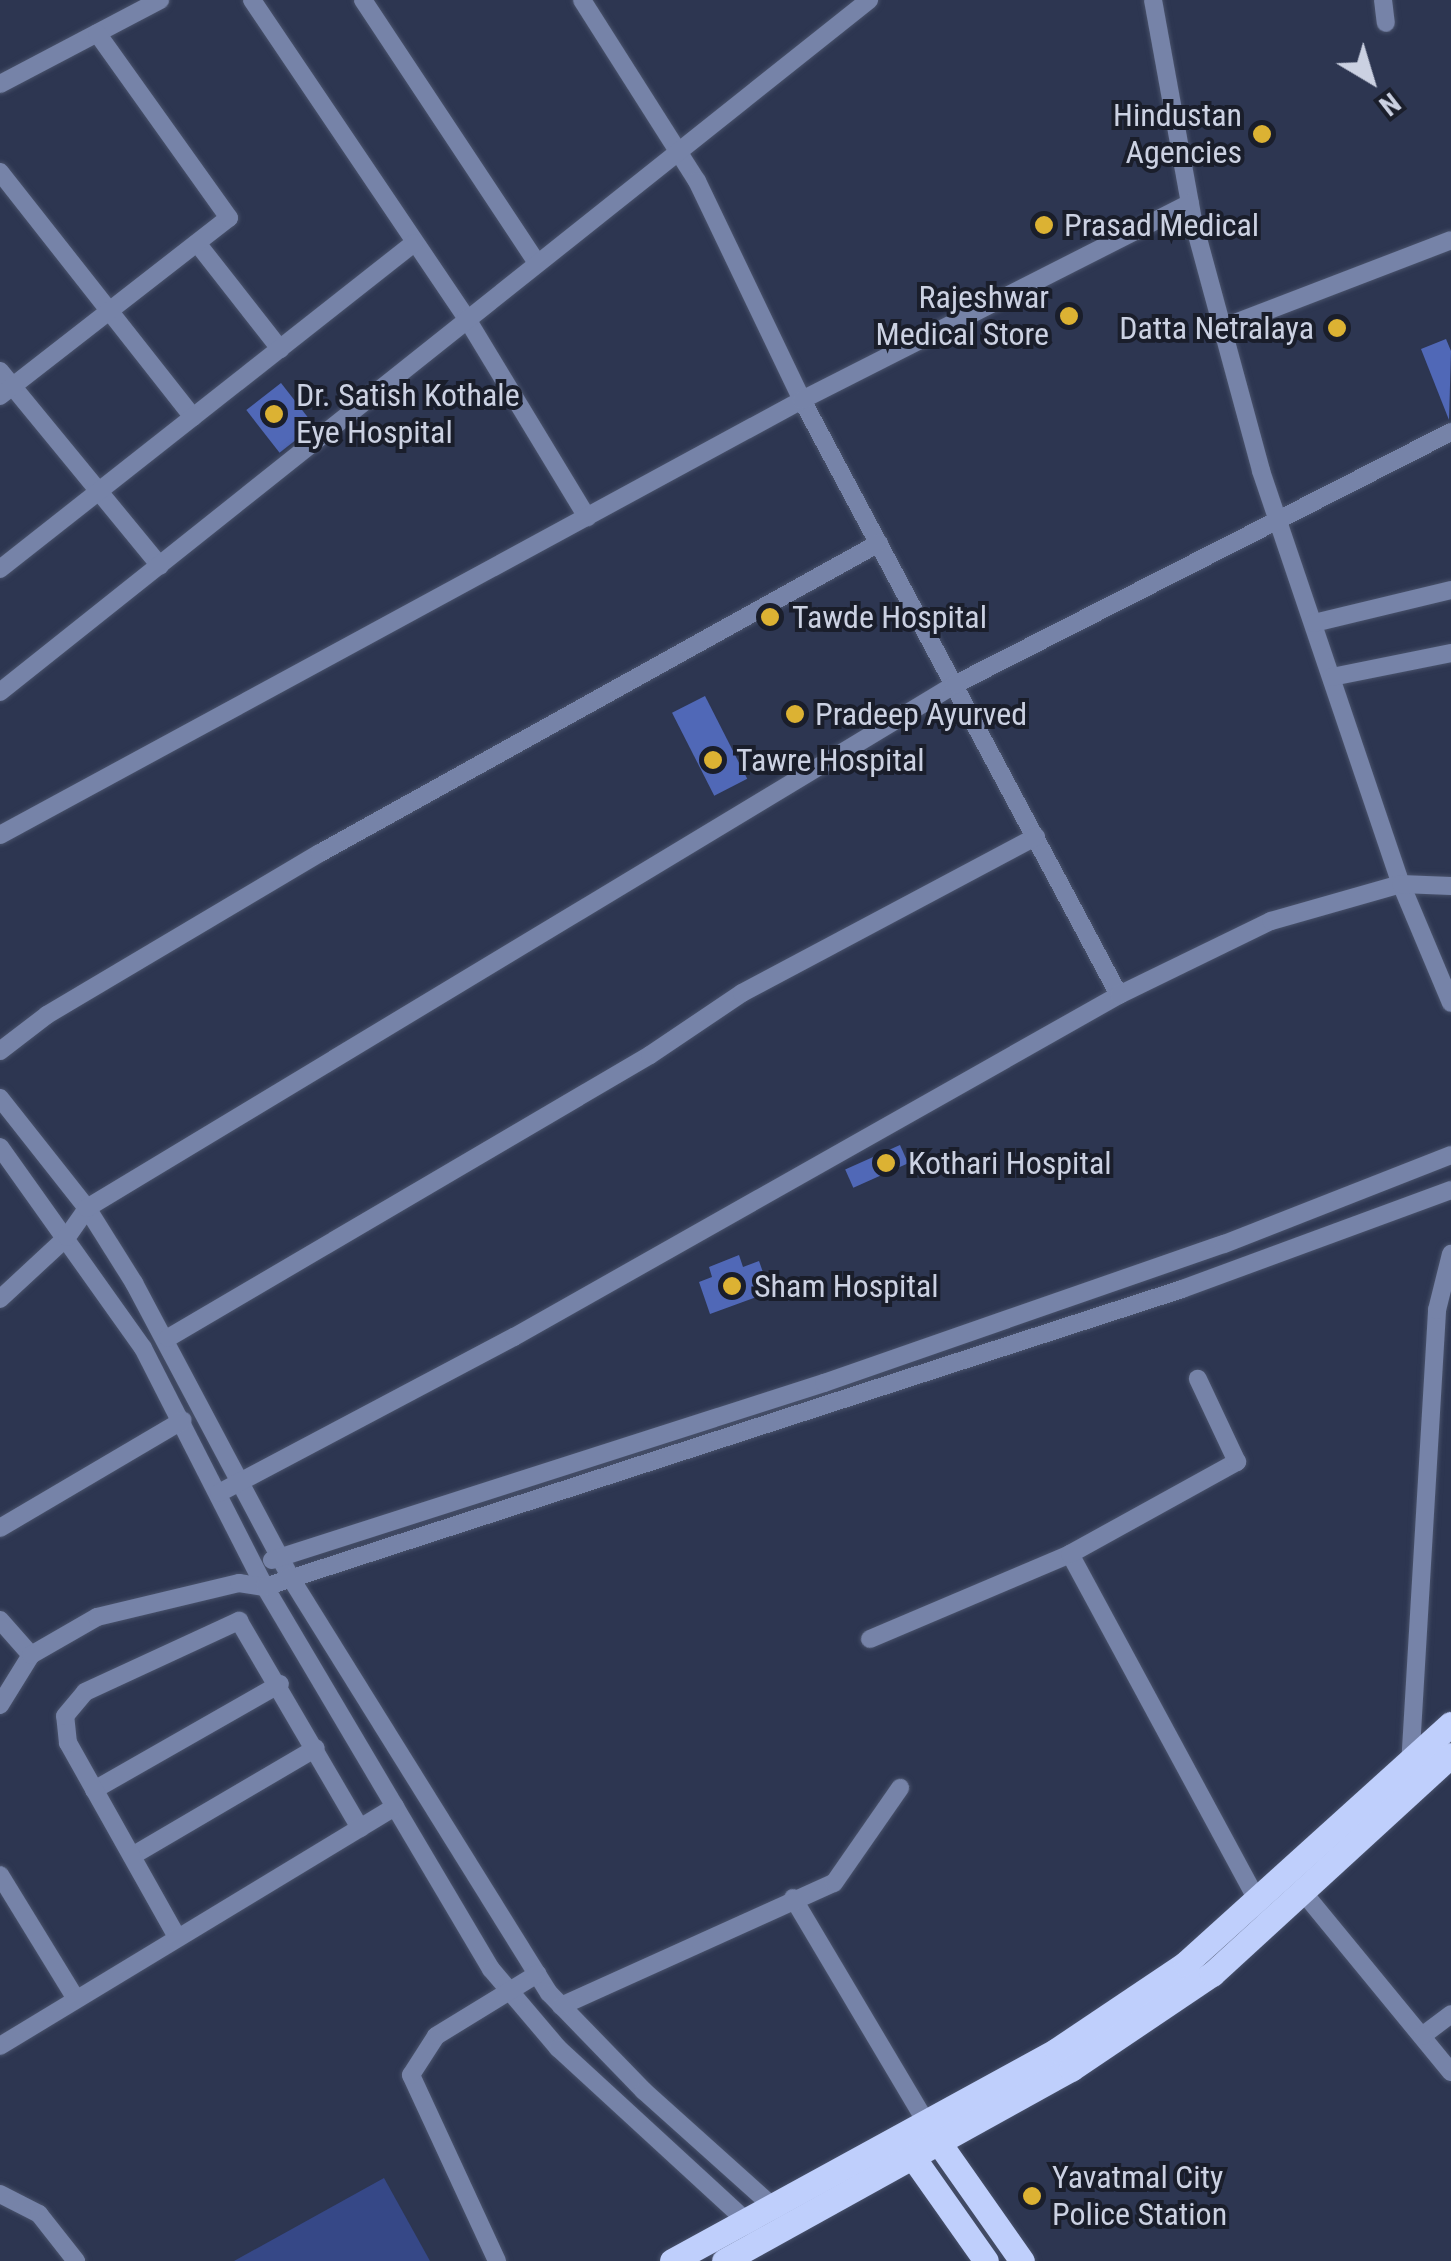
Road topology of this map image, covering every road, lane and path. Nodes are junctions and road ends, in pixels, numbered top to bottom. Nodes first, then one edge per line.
1 (160, 0) edge
2 (252, 0) edge
3 (363, 0) edge
4 (582, 0) edge
5 (869, 0) edge
6 (1153, 0) edge
7 (1383, 0) edge
8 (1386, 23) dead end
9 (97, 33) junction
10 (0, 84) edge
11 (678, 151) junction
12 (0, 172) edge
13 (1190, 203) junction
14 (1451, 240) edge
15 (196, 242) junction
16 (414, 242) junction
17 (536, 261) junction
18 (108, 310) junction
19 (467, 319) junction
20 (1222, 328) junction
21 (280, 349) junction
22 (0, 371) edge
23 (6, 391) edge
24 (802, 400) junction
25 (193, 417) junction
26 (1451, 432) edge
27 (102, 489) junction
28 (1276, 516) junction
29 (587, 517) junction
30 (878, 543) junction
31 (160, 566) junction
32 (0, 569) edge
33 (1451, 590) edge
34 (1314, 623) junction
35 (1451, 653) edge
36 (1332, 677) junction
37 (954, 685) junction
38 (0, 692) edge
39 (0, 836) edge
40 (1036, 837) junction
41 (1400, 884) junction
42 (1451, 886) edge
43 (1118, 994) junction
44 (1451, 1003) edge
45 (0, 1051) edge
46 (0, 1098) edge
47 (0, 1147) edge
48 (1451, 1155) edge
49 (1451, 1190) edge
50 (87, 1208) junction
51 (67, 1236) junction
52 (1451, 1254) edge
53 (0, 1299) edge
54 (168, 1338) junction
55 (846, 1376) junction
56 (1198, 1378) dead end
57 (852, 1396) junction
58 (183, 1420) junction
59 (241, 1482) junction
60 (218, 1493) junction
61 (0, 1528) edge
62 (1070, 1554) junction
63 (280, 1557) junction
64 (256, 1566) junction
65 (290, 1577) junction
66 (240, 1583) junction
67 (266, 1587) junction
68 (0, 1620) edge
69 (870, 1639) dead end
70 (31, 1655) junction
71 (280, 1684) junction
72 (0, 1705) edge
73 (1451, 1724) edge
74 (316, 1748) junction
75 (1451, 1755) edge
76 (1410, 1762) junction
77 (900, 1788) dead end
78 (94, 1790) junction
79 (1409, 1792) junction
80 (395, 1806) junction
81 (360, 1828) junction
82 (132, 1856) junction
83 (0, 1875) edge
84 (1303, 1892) junction
85 (793, 1898) junction
86 (1264, 1911) junction
87 (178, 1937) junction
88 (537, 1974) junction
89 (510, 1993) junction
90 (76, 1999) junction
91 (561, 2006) junction
92 (1451, 2014) edge
93 (1422, 2036) junction
94 (0, 2046) edge
95 (1451, 2072) edge
96 (933, 2133) junction
97 (912, 2156) junction
98 (0, 2194) edge
99 (770, 2204) junction
100 (791, 2224) junction
101 (755, 2229) junction
102 (76, 2261) edge
103 (497, 2261) edge
104 (672, 2261) edge
105 (724, 2261) edge
106 (986, 2261) edge
107 (1022, 2261) edge

1 - 9 street
2 - 16 street
3 - 17 street
4 - 11 street
5 - 11 street
6 - 13 street
7 - 8 street
9 - 10 street
9 - 15 street
11 - 17 street
11 - 24 street
12 - 18 street
13 - 20 street
13 - 24 street
14 - 20 street
15 - 18 street
15 - 21 street
16 - 19 street
16 - 21 street
17 - 19 street
18 - 23 street
18 - 25 street
19 - 29 street
19 - 31 street
20 - 28 street
21 - 25 street
22 - 23 street
23 - 27 street
24 - 29 street
24 - 30 street
25 - 27 street
26 - 28 street
27 - 31 street
27 - 32 street
28 - 34 street
28 - 37 street
29 - 39 street
30 - 37 street
30 - 45 street
31 - 38 street
33 - 34 street
34 - 36 street
35 - 36 street
36 - 41 street
37 - 40 street
37 - 50 street
40 - 43 street
40 - 54 street
41 - 42 street
41 - 43 street
41 - 44 street
43 - 59 street
46 - 50 street
47 - 51 street
48 - 55 street
49 - 57 street
50 - 51 street
50 - 54 street
51 - 53 street
51 - 58 street
52 - 76 street
54 - 59 street
55 - 57 street
55 - 63 street
56 - 62 street
57 - 65 street
58 - 60 street
58 - 61 street
59 - 60 street
59 - 63 street
60 - 64 street
62 - 69 street
62 - 86 street
63 - 64 street
63 - 65 street
64 - 66 street
64 - 67 street
65 - 67 street
65 - 88 street
66 - 67 street
66 - 70 street
67 - 80 street
68 - 70 street
70 - 72 street
71 - 74 street
71 - 78 street
71 - 78 street
73 - 76 main road
74 - 81 street
74 - 82 street
75 - 79 main road
76 - 79 street
76 - 86 main road
77 - 85 street
78 - 82 street
79 - 84 main road
80 - 81 street
80 - 89 street
81 - 87 street
82 - 87 street
83 - 90 street
84 - 86 main road
84 - 93 street
85 - 91 street
85 - 96 street
86 - 96 main road
87 - 90 street
88 - 89 street
88 - 91 street
89 - 101 street
89 - 103 street
90 - 94 street
91 - 99 street
92 - 93 street
93 - 95 street
96 - 97 main road
96 - 99 main road
96 - 107 main road
97 - 100 main road
97 - 106 main road
98 - 102 street
99 - 100 street
99 - 101 main road
100 - 101 main road
101 - 104 main road
101 - 105 main road

